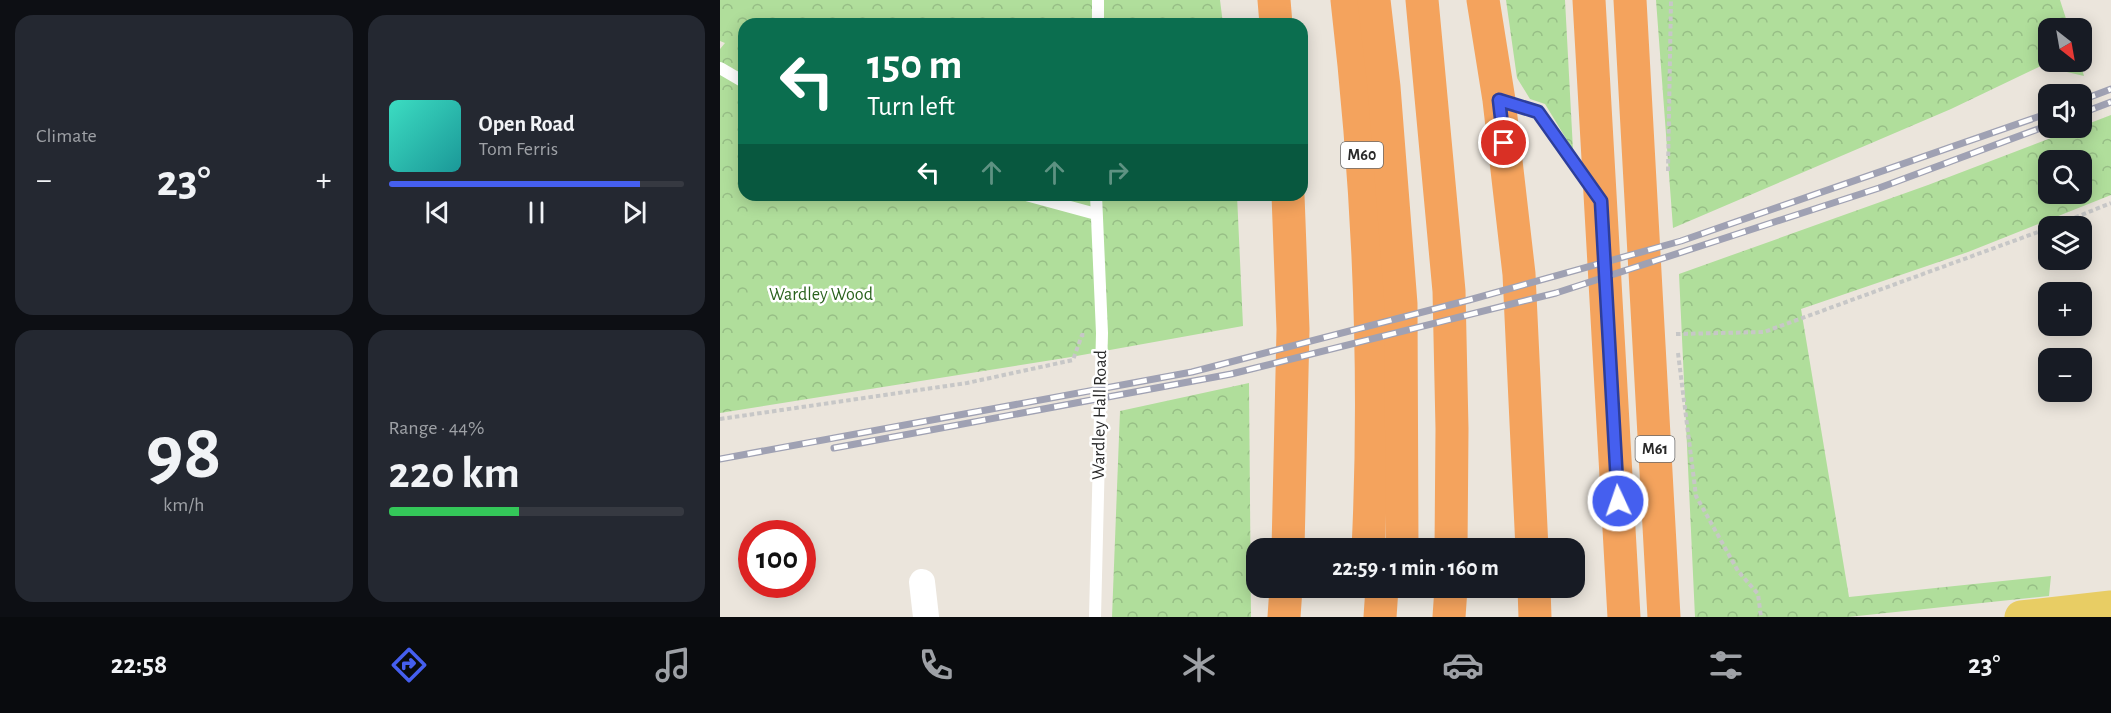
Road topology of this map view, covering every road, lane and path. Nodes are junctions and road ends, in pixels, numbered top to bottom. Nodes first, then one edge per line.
1 (1098, 0) edge
2 (1274, 0) edge
3 (1347, 0) edge
4 (1374, 0) edge
5 (1422, 0) edge
6 (1484, 0) edge
7 (1589, 0) edge
8 (1630, 0) edge
9 (1671, 0) edge
10 (1098, 18) edge
11 (1276, 18) edge
12 (720, 68) edge
13 (738, 78) edge
14 (1499, 100) junction
15 (1668, 172) dead end
16 (1048, 201) edge
17 (1096, 201) edge
18 (1288, 201) edge
19 (1601, 201) junction
20 (2111, 203) edge
21 (1096, 214) junction
22 (2079, 216) edge
23 (2038, 232) edge
24 (1386, 307) junction
25 (1102, 333) junction
26 (720, 419) edge
27 (1402, 481) junction
28 (1288, 538) edge
29 (1368, 538) edge
30 (1389, 538) edge
31 (1402, 538) edge
32 (1451, 538) edge
33 (1532, 538) edge
34 (922, 582) dead end
35 (1285, 598) edge
36 (1366, 598) edge
37 (1381, 598) edge
38 (1402, 598) edge
39 (1534, 598) edge
40 (2111, 607) edge
41 (926, 617) edge
42 (1095, 617) edge
43 (1284, 617) edge
44 (1365, 617) edge
45 (1380, 617) edge
46 (1401, 617) edge
47 (1535, 617) edge
48 (1624, 617) edge
49 (1664, 617) edge
50 (1761, 617) edge
51 (2021, 617) edge

1 - 10 lane
2 - 11 highway
3 - 24 highway, M60
4 - 24 highway, M60
5 - 32 highway
6 - 14 highway
7 - 19 highway, M61
8 - 49 highway, M61
9 - 15 path
12 - 13 lane
14 - 19 lane
14 - 33 highway
16 - 21 lane
17 - 21 lane, Wardley Hall Road
18 - 28 highway
19 - 48 highway, M61
20 - 22 path
21 - 25 lane, Wardley Hall Road
23 - 50 path
24 - 27 highway, M60
24 - 29 highway, M60
25 - 26 path
25 - 42 lane, Wardley Hall Road
27 - 30 highway, M60
27 - 31 highway, M60
34 - 41 street
35 - 43 highway
36 - 44 highway
37 - 45 highway
38 - 46 highway
39 - 47 highway
40 - 51 main road

